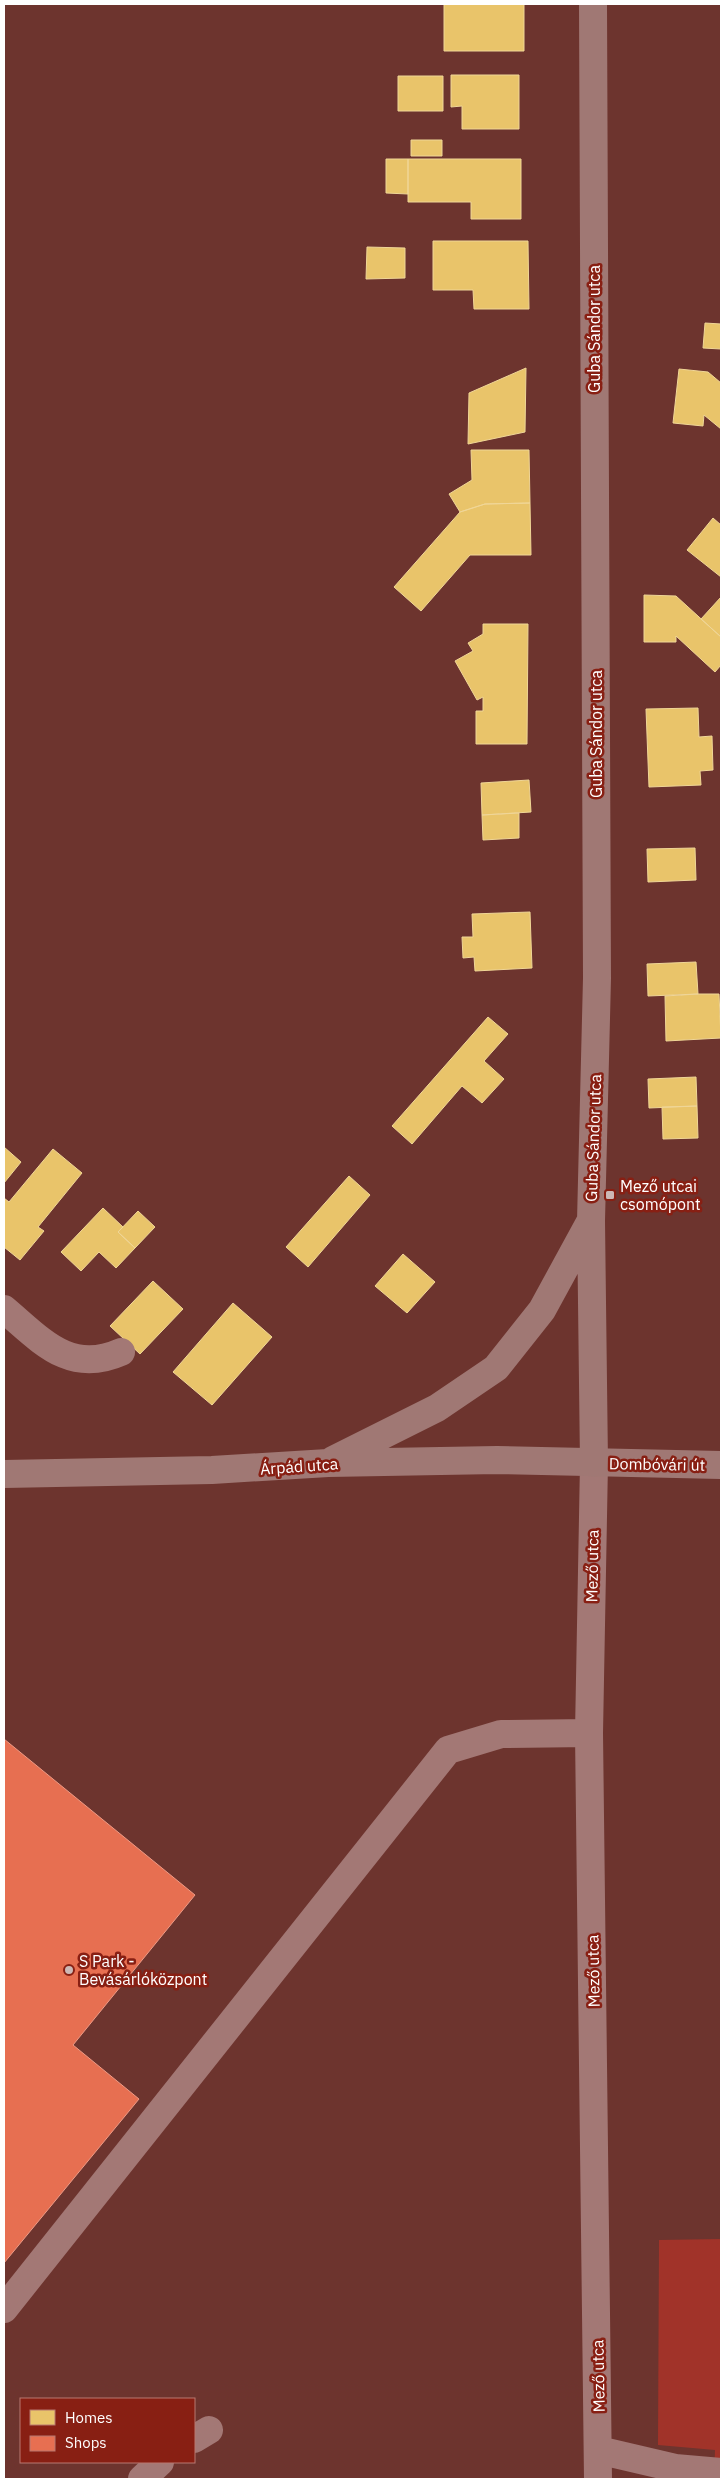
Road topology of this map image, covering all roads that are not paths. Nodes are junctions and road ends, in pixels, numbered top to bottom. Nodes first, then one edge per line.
1 (593, 4) edge
2 (591, 1221) junction
3 (4, 1309) edge
4 (121, 1352) dead end
5 (328, 1463) junction
6 (594, 1463) junction
7 (721, 1465) edge
8 (4, 1474) edge
9 (589, 1733) junction
10 (4, 2309) edge
11 (598, 2450) junction
12 (159, 2463) edge
13 (721, 2472) edge
14 (675, 2474) edge
15 (142, 2479) edge
16 (598, 2479) edge

1 - 2 main road, Guba Sándor utca
2 - 5 main road
2 - 6 main road, Guba Sándor utca
3 - 4 street
5 - 6 main road, Árpád utca
5 - 8 main road, Árpád utca
6 - 7 main road, Dombóvári út
6 - 9 street, Mező utca
9 - 10 street
9 - 11 street, Mező utca
11 - 14 street
11 - 16 street, Mező utca
12 - 15 street
13 - 14 street

